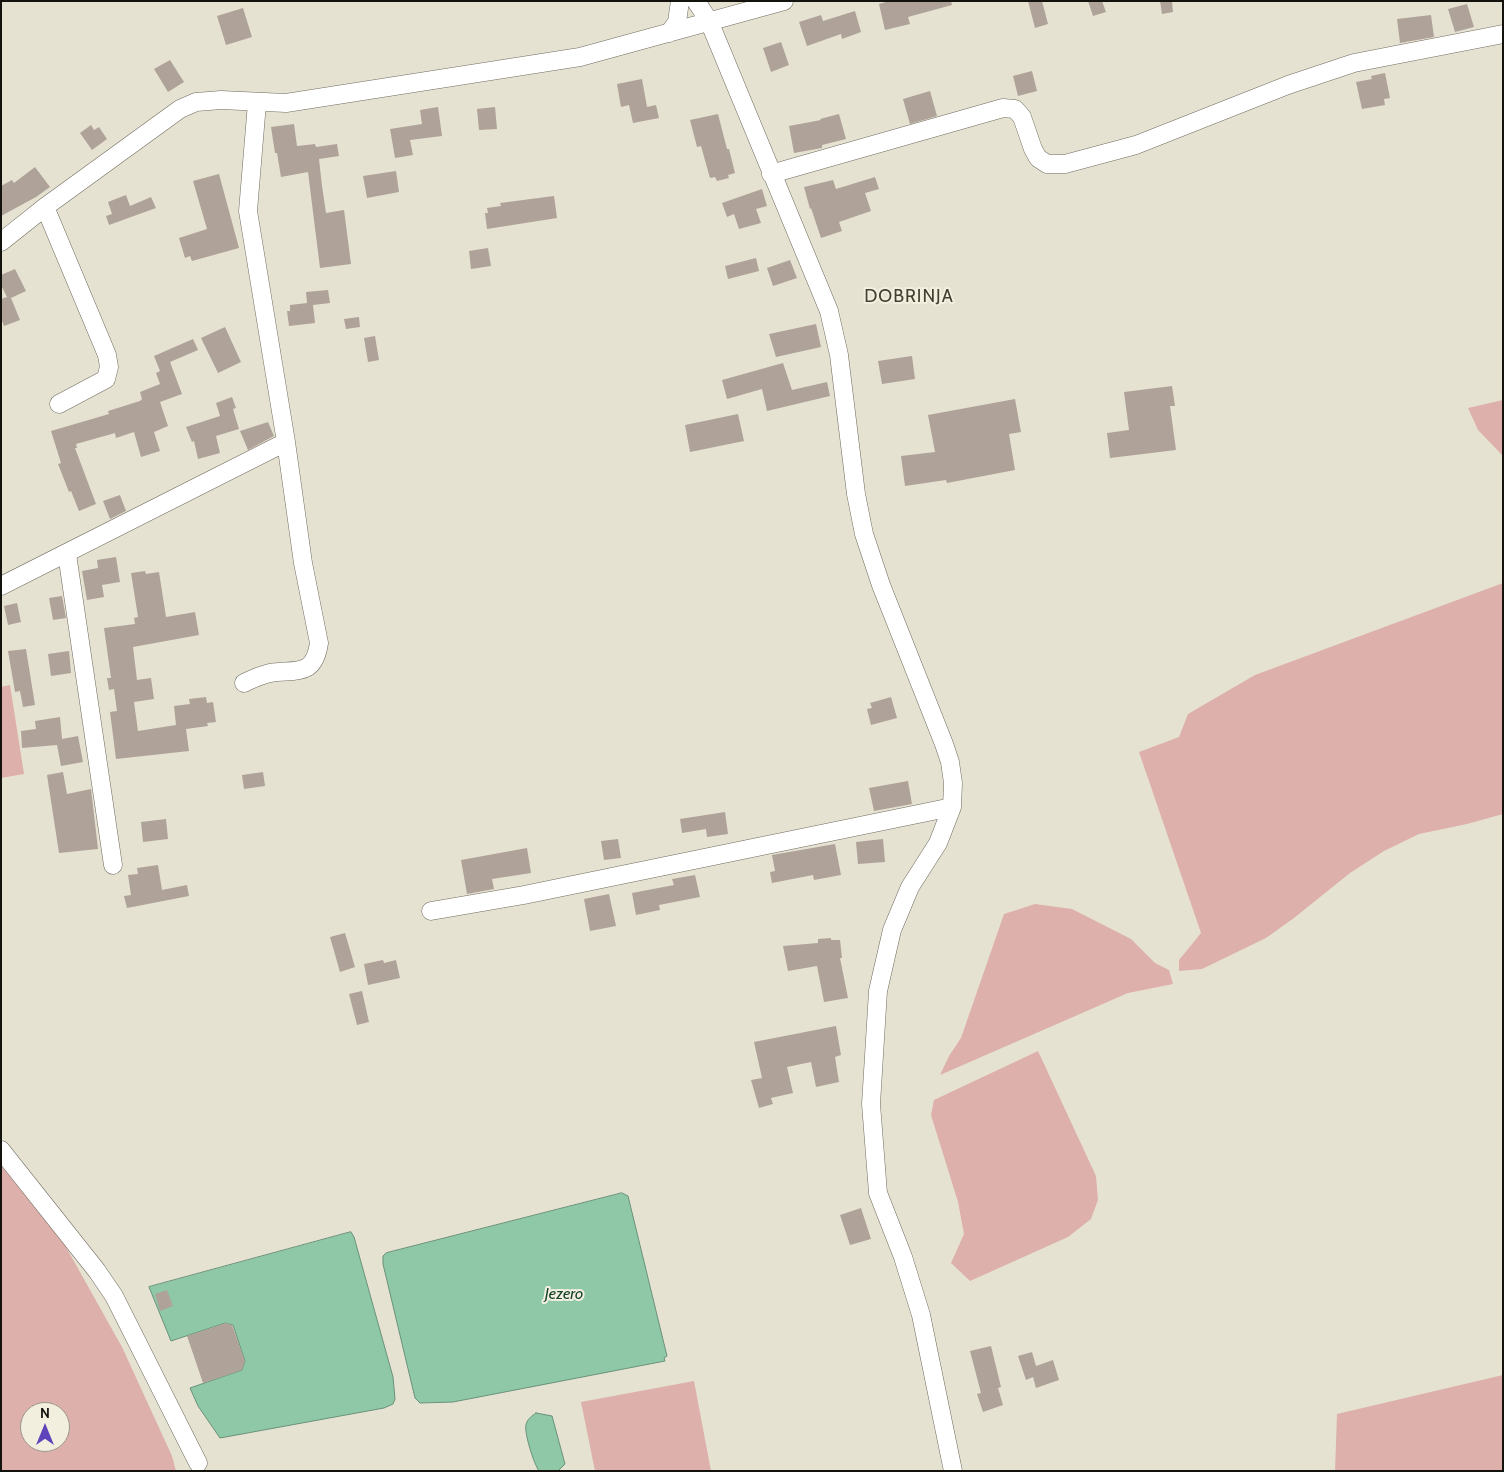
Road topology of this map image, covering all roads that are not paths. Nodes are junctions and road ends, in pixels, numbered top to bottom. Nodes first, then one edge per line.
1 (680, 1) edge
2 (696, 1) edge
3 (784, 1) edge
4 (709, 21) junction
5 (669, 33) junction
6 (1503, 34) edge
7 (257, 102) junction
8 (771, 174) junction
9 (45, 207) junction
10 (1, 242) edge
11 (59, 404) dead end
12 (286, 442) junction
13 (66, 554) junction
14 (1, 586) edge
15 (244, 683) dead end
16 (952, 806) junction
17 (113, 866) dead end
18 (431, 911) dead end
19 (1, 1150) edge
20 (198, 1463) dead end
21 (953, 1471) edge

1 - 5 street
2 - 4 street
3 - 4 street
4 - 5 street
4 - 8 street
5 - 7 street
6 - 8 street
7 - 9 street
7 - 12 street
8 - 16 street
9 - 10 street
9 - 11 street
12 - 13 street
12 - 15 street
13 - 14 street
13 - 17 street
16 - 18 street
16 - 21 street
19 - 20 street

